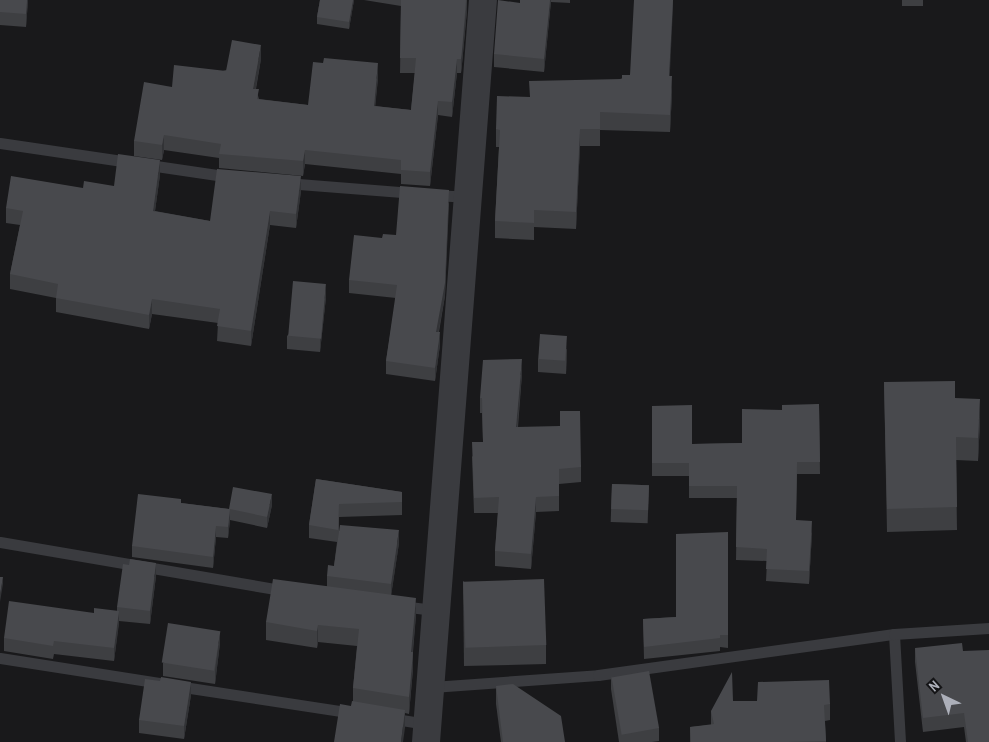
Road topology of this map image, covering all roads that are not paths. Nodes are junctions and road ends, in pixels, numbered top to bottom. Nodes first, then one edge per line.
1 (483, 0) edge
2 (0, 143) edge
3 (245, 179) edge
4 (273, 182) edge
5 (467, 197) junction
6 (0, 542) edge
7 (295, 592) edge
8 (392, 605) edge
9 (436, 610) junction
10 (989, 628) edge
11 (894, 634) junction
12 (0, 658) edge
13 (432, 687) junction
14 (427, 733) edge
15 (900, 742) edge

1 - 5 street
2 - 3 lane
4 - 5 lane
5 - 9 street
6 - 7 lane
8 - 9 lane
9 - 13 street
10 - 11 lane
11 - 13 lane
11 - 15 lane
12 - 14 lane
13 - 14 street

